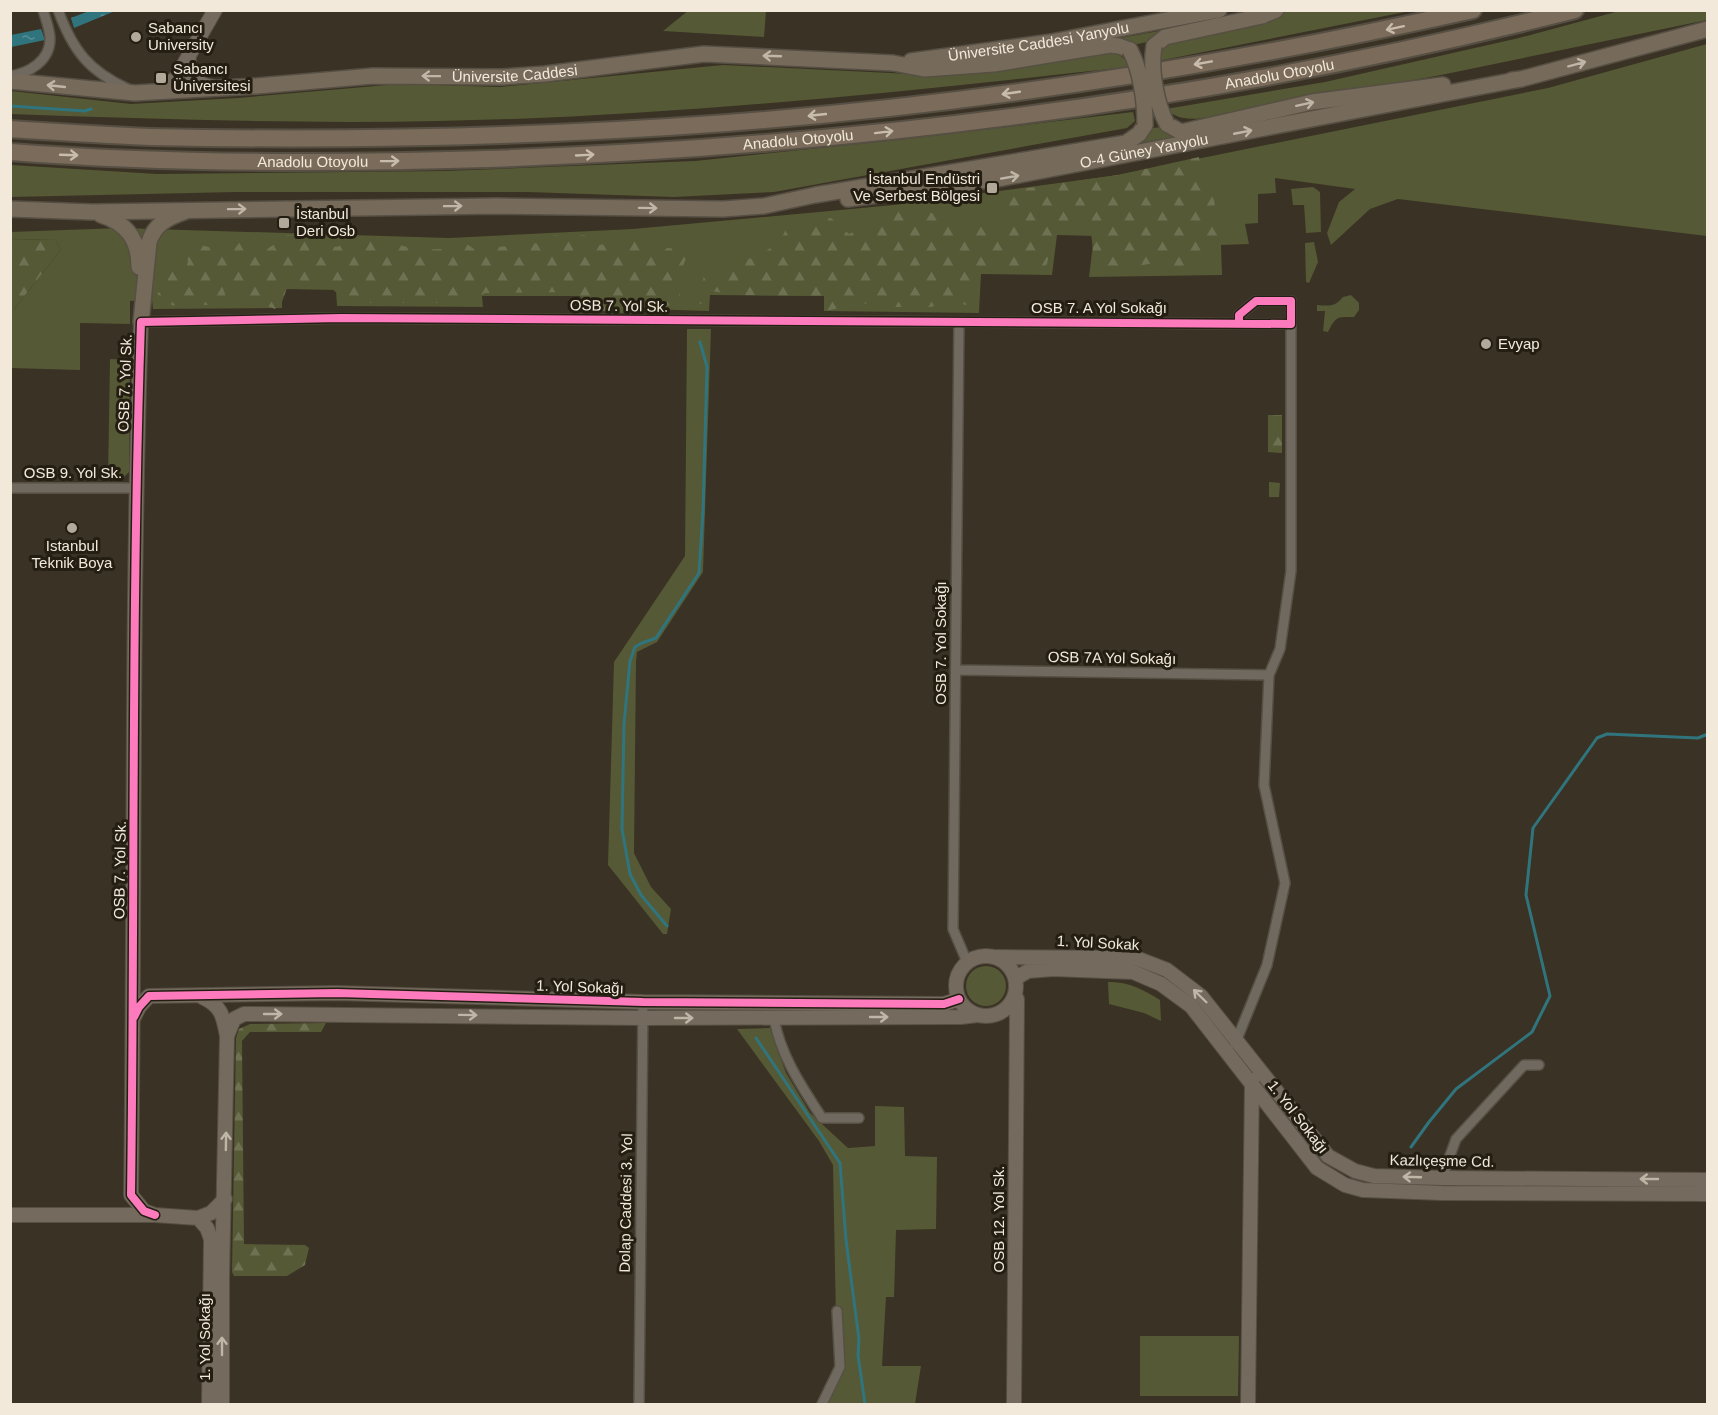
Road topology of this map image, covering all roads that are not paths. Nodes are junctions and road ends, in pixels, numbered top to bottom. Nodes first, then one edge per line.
1 (43, 10) edge
2 (58, 10) edge
3 (215, 10) edge
4 (1276, 10) edge
5 (1473, 10) edge
6 (1575, 10) edge
7 (1210, 11) edge
8 (1183, 15) edge
9 (1707, 29) edge
10 (189, 54) junction
11 (893, 63) junction
12 (10, 76) edge
13 (1521, 79) junction
14 (10, 81) edge
15 (220, 88) junction
16 (158, 91) junction
17 (135, 93) junction
18 (10, 129) edge
19 (10, 152) edge
20 (764, 206) junction
21 (10, 209) edge
22 (194, 209) junction
23 (92, 212) junction
24 (141, 322) junction
25 (959, 322) junction
26 (1239, 323) junction
27 (1292, 324) junction
28 (10, 488) edge
29 (135, 488) junction
30 (956, 670) junction
31 (1269, 675) junction
32 (997, 957) junction
33 (967, 962) junction
34 (1016, 978) junction
35 (133, 980) junction
36 (149, 996) junction
37 (201, 996) junction
38 (1015, 997) junction
39 (959, 999) junction
40 (643, 1002) junction
41 (1001, 1012) junction
42 (978, 1015) junction
43 (134, 1017) junction
44 (643, 1018) junction
45 (774, 1018) junction
46 (1017, 1033) junction
47 (227, 1036) junction
48 (1237, 1041) junction
49 (1230, 1054) junction
50 (1539, 1065) dead end
51 (1257, 1066) junction
52 (1251, 1082) junction
53 (859, 1118) dead end
54 (1442, 1178) junction
55 (1707, 1180) edge
56 (1707, 1194) edge
57 (130, 1196) junction
58 (225, 1199) junction
59 (10, 1215) edge
60 (155, 1215) junction
61 (104, 1216) junction
62 (198, 1218) junction
63 (216, 1279) junction
64 (837, 1311) dead end
65 (209, 1404) edge
66 (222, 1404) edge
67 (639, 1404) edge
68 (822, 1404) edge
69 (1014, 1404) edge
70 (1248, 1404) edge

1 - 12 street
2 - 17 street
3 - 10 street
4 -> 13 main road, bridge
5 -> 18 highway, Anadolu Otoyolu
19 -> 6 highway, Anadolu Otoyolu
7 - 8 main road, Üniversite Caddesi Yanyolu
8 - 11 main road, Üniversite Caddesi Yanyolu
13 -> 9 main road
10 - 15 street
10 - 16 street
11 -> 15 main road, Üniversite Caddesi
11 - 20 main road, bridge
20 -> 13 main road, O-4 Güney Yanyolu
17 -> 14 main road, Üniversite Caddesi
15 - 16 main road, Üniversite Caddesi
16 - 17 main road, Üniversite Caddesi
22 -> 20 main road
21 - 23 main road
22 - 23 main road
22 - 24 main road
23 - 24 main road
24 - 25 street, OSB 7. Yol Sk.
24 - 29 street, OSB 7. Yol Sk.
25 - 26 street, OSB 7. A Yol Sokağı
25 - 30 street, OSB 7. Yol Sokağı
26 - 27 street, OSB 7. A Yol Sokağı
26 - 27 street
27 - 31 street
28 - 29 street, OSB 9. Yol Sk.
29 - 35 street, OSB 7. Yol Sk.
30 - 31 street, OSB 7A Yol Sokağı
30 - 33 street, OSB 7. Yol Sokağı
31 - 48 street
32 - 33 street
32 - 34 street
48 -> 32 street, 1. Yol Sokak
33 - 39 street
34 - 38 street
34 - 49 street, 1. Yol Sokağı
35 - 36 street
35 - 43 street, OSB 7. Yol Sk.
36 - 37 street
36 - 43 street
37 - 40 street, 1. Yol Sokağı
37 - 47 street, 1. Yol Sokağı
38 - 41 street
38 - 46 street, OSB 12. Yol Sk.
39 - 40 street, 1. Yol Sokağı
39 - 42 street
40 - 44 street, Dolap Caddesi 3. Yol
41 - 42 street
41 - 46 street
45 -> 42 street
43 - 57 street, OSB 7. Yol Sk.
44 -> 45 street
47 -> 44 street
44 - 67 street, Dolap Caddesi 3. Yol
45 - 53 street
46 - 69 street, OSB 12. Yol Sk.
58 -> 47 street, 1. Yol Sokağı
48 - 49 street
48 - 51 street, Kazlıçeşme Cd.
49 - 52 street, 1. Yol Sokağı
50 - 54 street
51 - 52 street
54 -> 51 street, Kazlıçeşme Cd.
52 - 56 street, 1. Yol Sokağı
52 - 70 street
55 -> 54 street, Kazlıçeşme Cd.
57 - 60 street
57 - 61 street
58 - 62 street
58 - 63 street, 1. Yol Sokağı
59 - 61 street
60 - 61 street
60 - 62 street
62 - 63 street
63 - 65 street
66 -> 63 street, 1. Yol Sokağı
64 - 68 street

